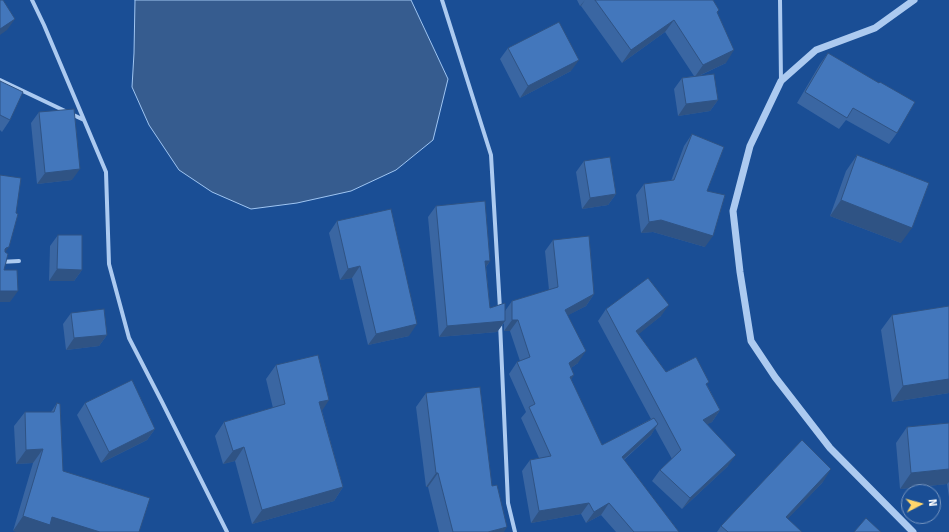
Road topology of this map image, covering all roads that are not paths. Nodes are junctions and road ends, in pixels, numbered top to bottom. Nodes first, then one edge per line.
1 (32, 0) edge
2 (442, 0) edge
3 (780, 0) edge
4 (914, 0) edge
5 (0, 80) edge
6 (781, 81) junction
7 (84, 120) junction
8 (18, 261) dead end
9 (0, 262) edge
10 (227, 532) edge
11 (515, 532) edge
12 (913, 532) edge

1 - 7 street
2 - 11 street
3 - 6 street
4 - 6 street
5 - 7 street
6 - 12 street
7 - 10 street
8 - 9 street

